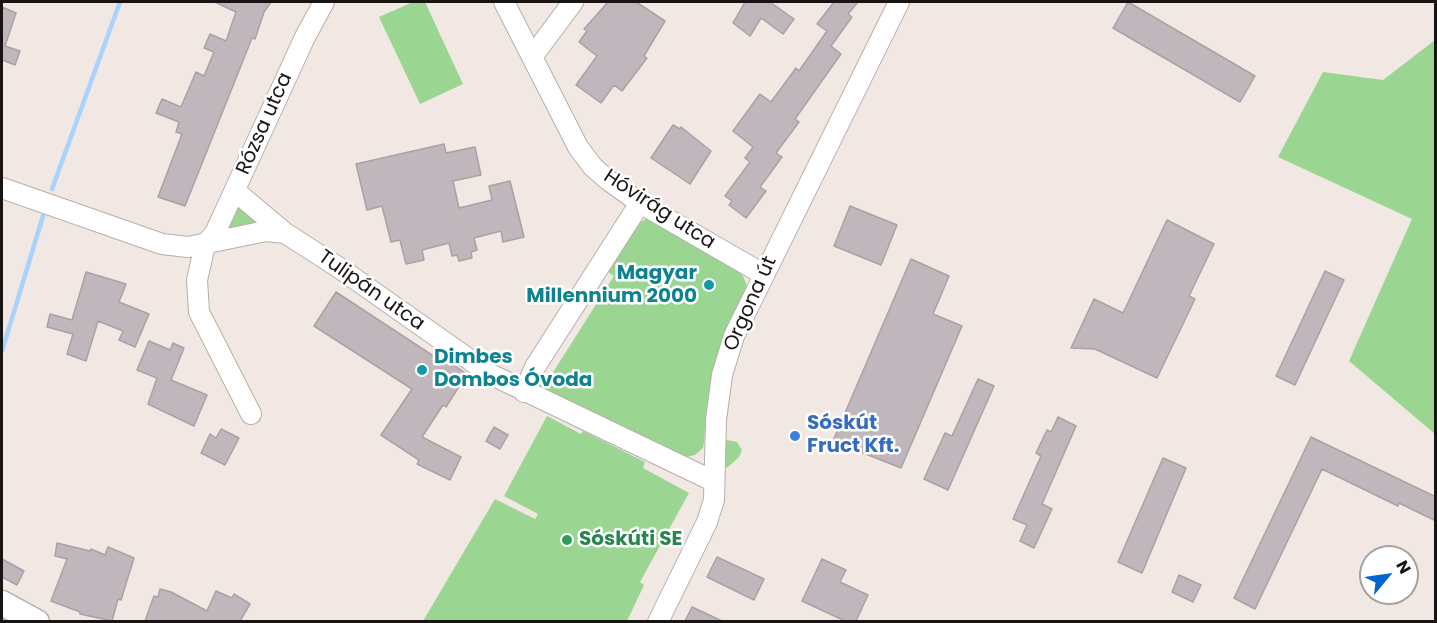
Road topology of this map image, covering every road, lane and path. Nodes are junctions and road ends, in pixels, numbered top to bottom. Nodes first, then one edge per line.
1 (324, 2) edge
2 (504, 2) edge
3 (573, 2) edge
4 (899, 2) edge
5 (531, 57) junction
6 (2, 188) edge
7 (235, 191) junction
8 (640, 203) junction
9 (285, 233) junction
10 (205, 245) junction
11 (763, 274) junction
12 (524, 392) junction
13 (251, 414) dead end
14 (713, 481) junction
15 (2, 603) edge
16 (37, 621) edge
17 (658, 621) edge

1 - 7 street, Rózsa utca
2 - 5 street, Hóvirág utca
3 - 5 street
4 - 11 street, Orgona út
5 - 8 street, Hóvirág utca
6 - 10 street
7 - 9 street, Tulipán utca
7 - 10 street, Rózsa utca
8 - 11 street, Hóvirág utca
8 - 12 street
9 - 10 street
9 - 12 street, Tulipán utca
10 - 13 street
11 - 14 street, Orgona út
12 - 14 street, Tulipán utca
14 - 17 street, Orgona út
15 - 16 street

